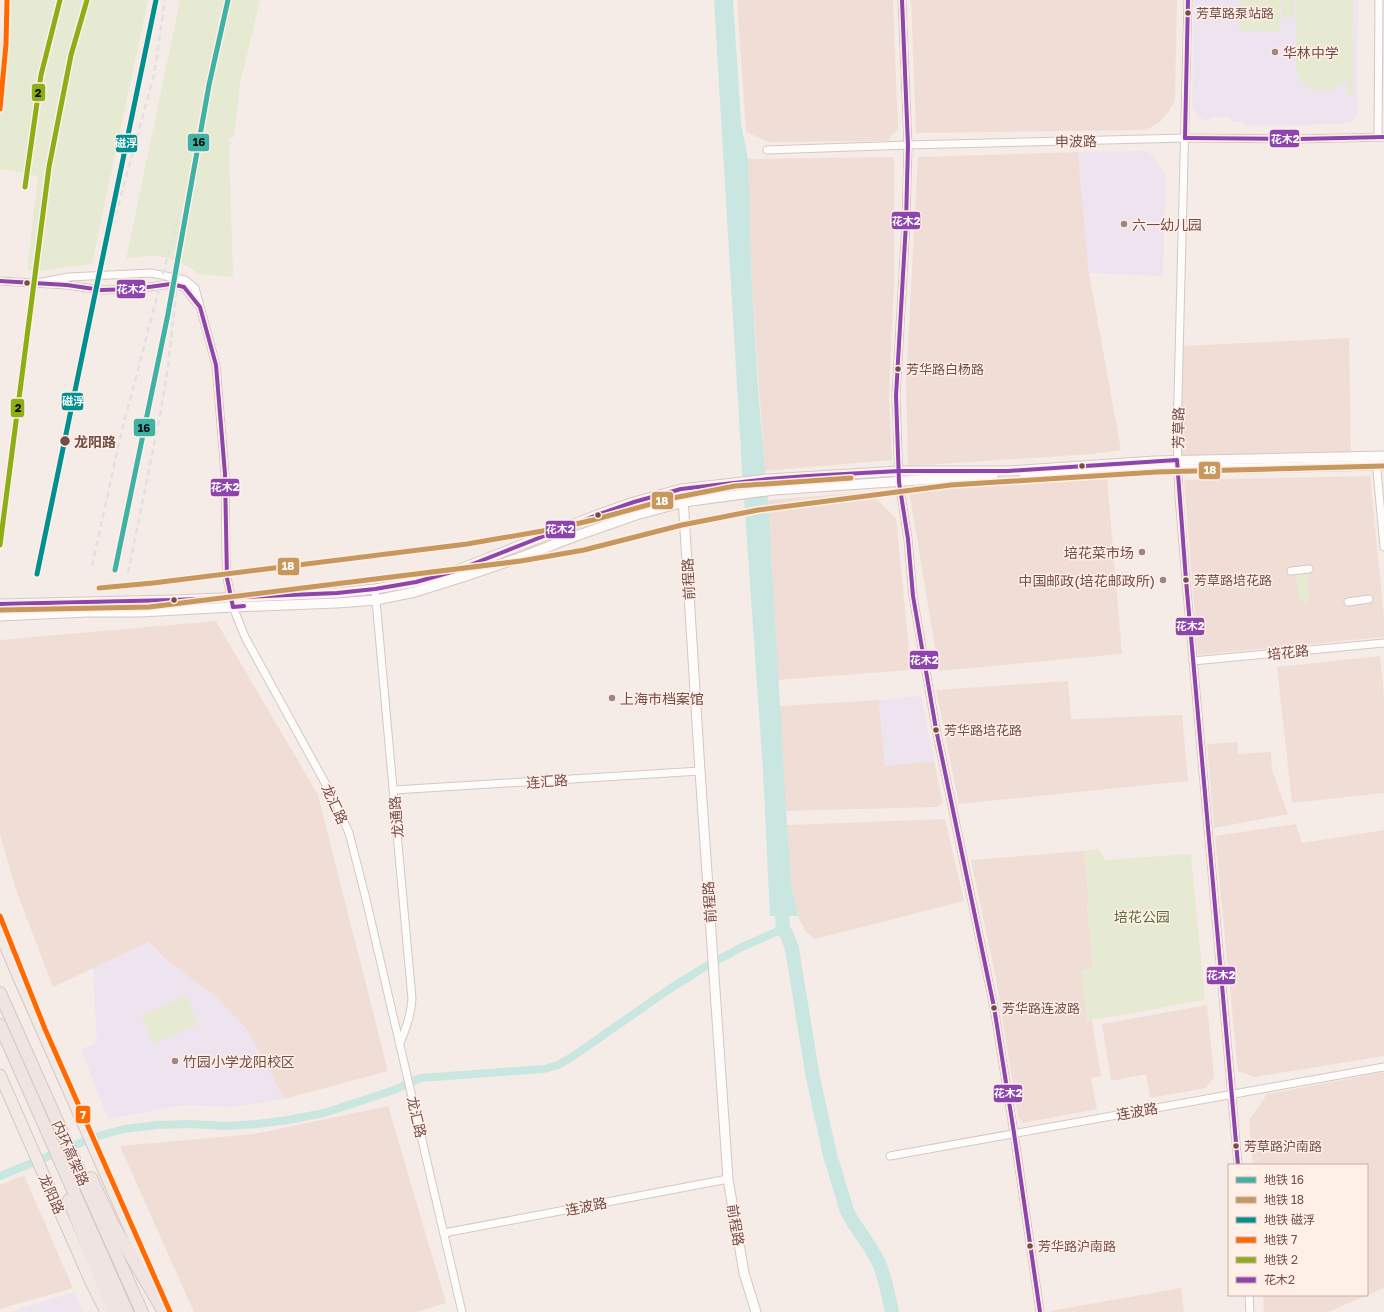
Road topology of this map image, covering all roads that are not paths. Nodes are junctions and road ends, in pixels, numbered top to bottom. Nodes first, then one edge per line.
1 (902, 0) edge
2 (1188, 0) edge
3 (1379, 0) edge
4 (1381, 137) edge
5 (1186, 138) junction
6 (908, 145) junction
7 (767, 150) dead end
8 (0, 281) edge
9 (36, 283) junction
10 (200, 307) junction
11 (1380, 461) edge
12 (1178, 465) junction
13 (899, 471) junction
14 (899, 482) junction
15 (681, 490) junction
16 (684, 502) junction
17 (1384, 547) edge
18 (1309, 569) dead end
19 (1291, 571) dead end
20 (375, 589) junction
21 (231, 597) junction
22 (1369, 599) dead end
23 (376, 600) junction
24 (1348, 602) dead end
25 (0, 604) edge
26 (233, 607) junction
27 (0, 616) edge
28 (1384, 643) edge
29 (1193, 661) junction
30 (700, 771) junction
31 (394, 790) junction
32 (0, 933) edge
33 (0, 993) edge
34 (0, 1025) edge
35 (399, 1043) junction
36 (1384, 1067) edge
37 (0, 1074) edge
38 (1232, 1094) junction
39 (1014, 1133) junction
40 (890, 1156) dead end
41 (79, 1162) junction
42 (1238, 1164) edge
43 (61, 1171) junction
44 (728, 1179) junction
45 (444, 1233) junction
46 (1249, 1296) edge
47 (106, 1312) edge
48 (114, 1312) edge
49 (127, 1312) edge
50 (142, 1312) edge
51 (164, 1312) edge
52 (168, 1312) edge
53 (462, 1312) edge
54 (756, 1312) edge
55 (1040, 1312) edge
56 (1250, 1312) edge

1 - 6 street
2 - 5 street, 芳草路
3 - 4 street
4 - 5 street, 申波路
5 - 6 street, 申波路
5 - 12 street, 芳草路
6 - 7 street, 申波路
6 - 13 street
8 - 9 street, 龙汇路
9 - 10 street, 龙汇路
9 - 10 street, 龙汇路
10 - 21 street, 龙汇路
11 - 12 main road
11 - 17 street
12 - 13 main road
12 - 14 main road
12 - 29 street, 芳草路
13 - 14 street
13 - 15 main road
14 - 16 main road
14 - 39 street
15 - 16 main road, 前程路
15 - 20 main road
16 - 23 main road
16 - 30 main road, 前程路
18 - 19 street
20 - 21 main road
20 - 23 street, 龙通路
21 - 25 main road
21 - 26 main road, 龙汇路
22 - 24 street
23 - 26 main road
23 - 31 street, 龙通路
26 - 27 main road
26 - 35 street, 龙汇路
28 - 29 street, 培花路
29 - 38 street, 芳草路
30 - 31 street, 连汇路
30 - 44 main road, 前程路
31 - 35 street, 龙通路
32 - 52 main road
33 - 41 highway, 内环高架路
34 - 43 highway, 内环高架路
35 - 45 street, 龙汇路
36 - 38 street, 连波路
37 - 47 main road, 龙阳路
38 - 39 street, 连波路
38 - 42 street, 芳草路
39 - 40 street, 连波路
39 - 55 street
41 - 50 highway, 内环高架路
41 - 51 highway
43 - 48 highway
43 - 49 highway, 内环高架路
44 - 45 street, 连波路
44 - 54 main road, 前程路
45 - 53 street, 龙汇路
46 - 56 street

